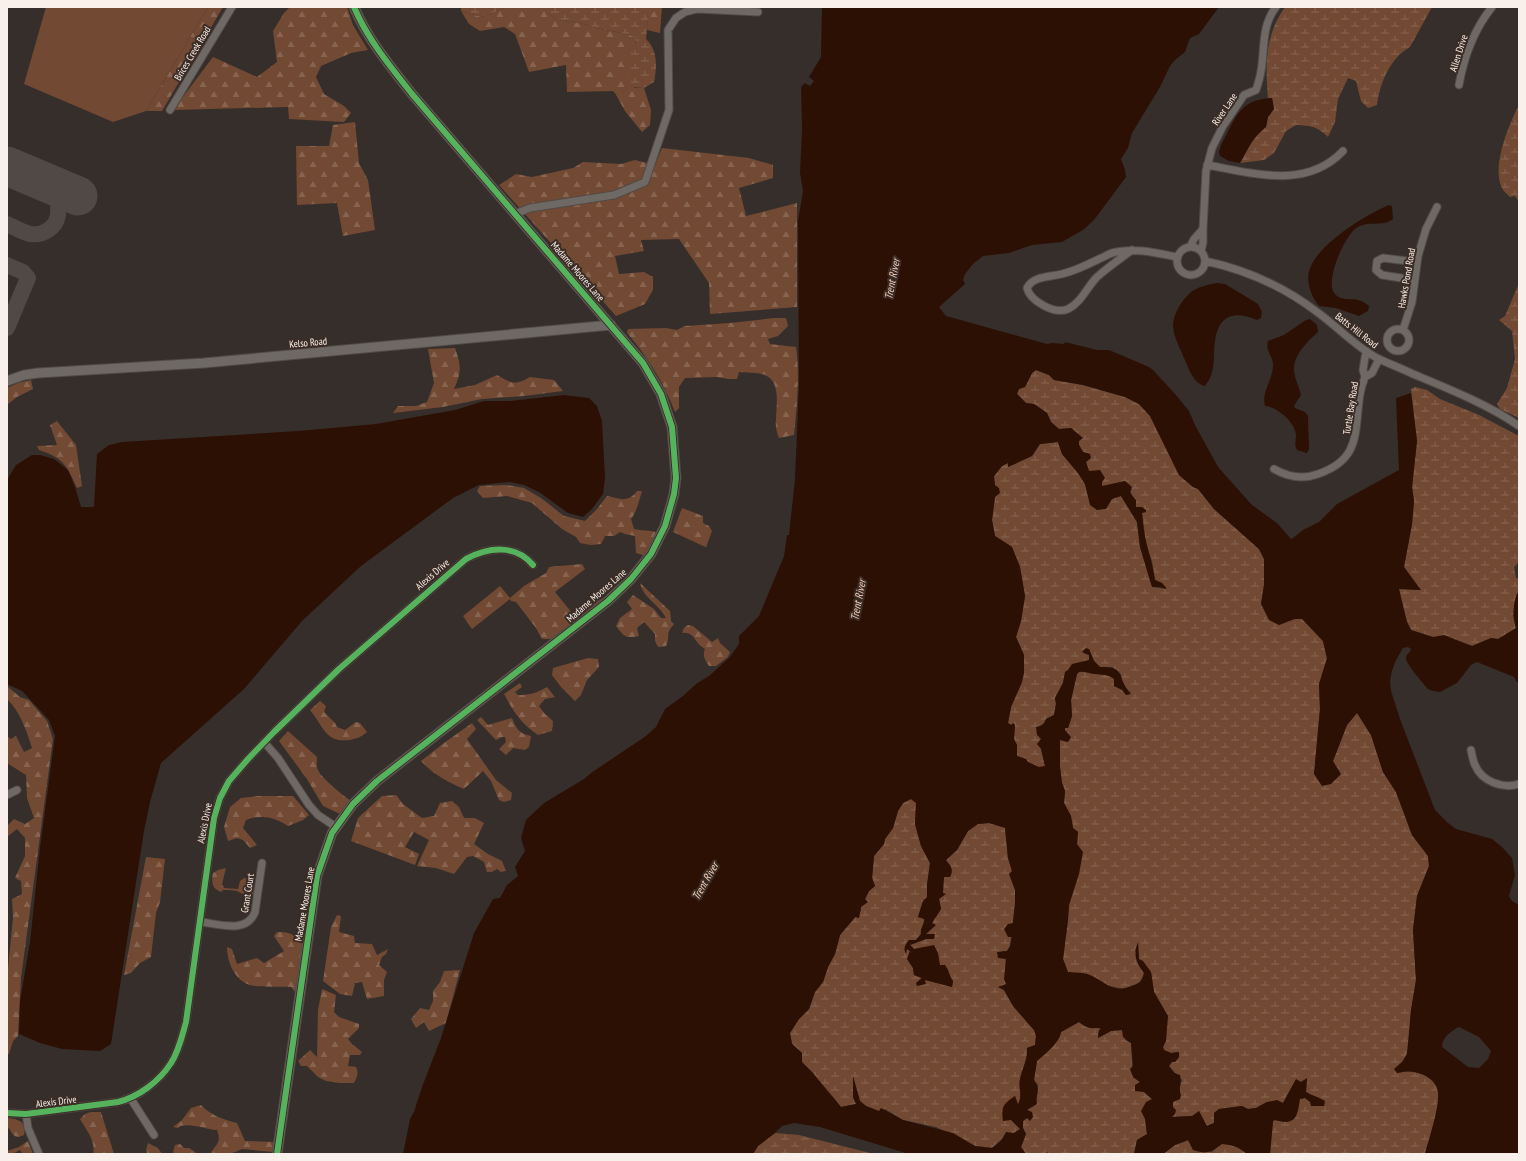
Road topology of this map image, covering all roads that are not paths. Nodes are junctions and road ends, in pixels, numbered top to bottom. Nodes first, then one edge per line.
1 (232, 7) edge
2 (354, 7) edge
3 (1276, 7) edge
4 (1492, 7) edge
5 (758, 12) dead end
6 (1459, 85) dead end
7 (170, 110) dead end
8 (1343, 151) dead end
9 (1207, 165) junction
10 (1437, 207) dead end
11 (515, 214) junction
12 (1204, 229) junction
13 (1190, 247) junction
14 (1132, 250) junction
15 (1201, 251) junction
16 (1176, 257) junction
17 (1103, 258) junction
18 (1205, 261) junction
19 (1416, 262) junction
20 (1109, 267) junction
21 (1414, 280) junction
22 (611, 325) junction
23 (1403, 330) junction
24 (1393, 350) junction
25 (1366, 351) junction
26 (1379, 359) junction
27 (1387, 362) junction
28 (1365, 377) junction
29 (7, 381) edge
30 (1519, 426) edge
31 (1274, 469) dead end
32 (533, 565) dead end
33 (264, 742) junction
34 (1471, 750) dead end
35 (1519, 784) edge
36 (17, 790) dead end
37 (7, 795) edge
38 (336, 827) junction
39 (262, 863) dead end
40 (200, 922) junction
41 (131, 1099) junction
42 (7, 1113) edge
43 (26, 1114) junction
44 (154, 1135) dead end
45 (39, 1154) edge
46 (277, 1154) edge

1 - 7 street, Brices Creek Road
2 - 11 street, Madame Moores Lane
3 - 9 street, River Lane
4 - 6 street, Allen Drive
5 - 11 street
8 - 9 street
9 - 12 street, River Lane
10 - 19 street, Hawks Pond Road
11 - 22 street, Madame Moores Lane
12 - 13 street
12 - 15 street, River Lane
13 - 15 street
13 - 16 street
14 - 16 street
14 - 17 street
14 - 20 street
15 - 18 street
16 - 18 street
17 - 20 street
17 - 20 street
18 - 25 street, Batts Hill Road
19 - 21 street, Hawks Pond Road
19 - 21 street
21 - 23 street, Hawks Pond Road
22 - 29 street, Kelso Road
22 - 38 street, Madame Moores Lane
23 - 24 street, Hawks Pond Road
23 - 24 street
24 - 27 street
25 - 26 street, Batts Hill Road
25 - 28 street, Turtle Bay Road
26 - 27 street, Batts Hill Road
26 - 28 street, Turtle Bay Road
27 - 30 street, Batts Hill Road
28 - 31 street, Turtle Bay Road
32 - 33 street, Alexis Drive
33 - 38 street
33 - 40 street, Alexis Drive
34 - 35 street
36 - 37 street
38 - 46 street, Madame Moores Lane
39 - 40 street, Grant Court
40 - 41 street, Alexis Drive
41 - 43 street, Alexis Drive
41 - 44 street
42 - 43 street, Alexis Drive
43 - 45 street

